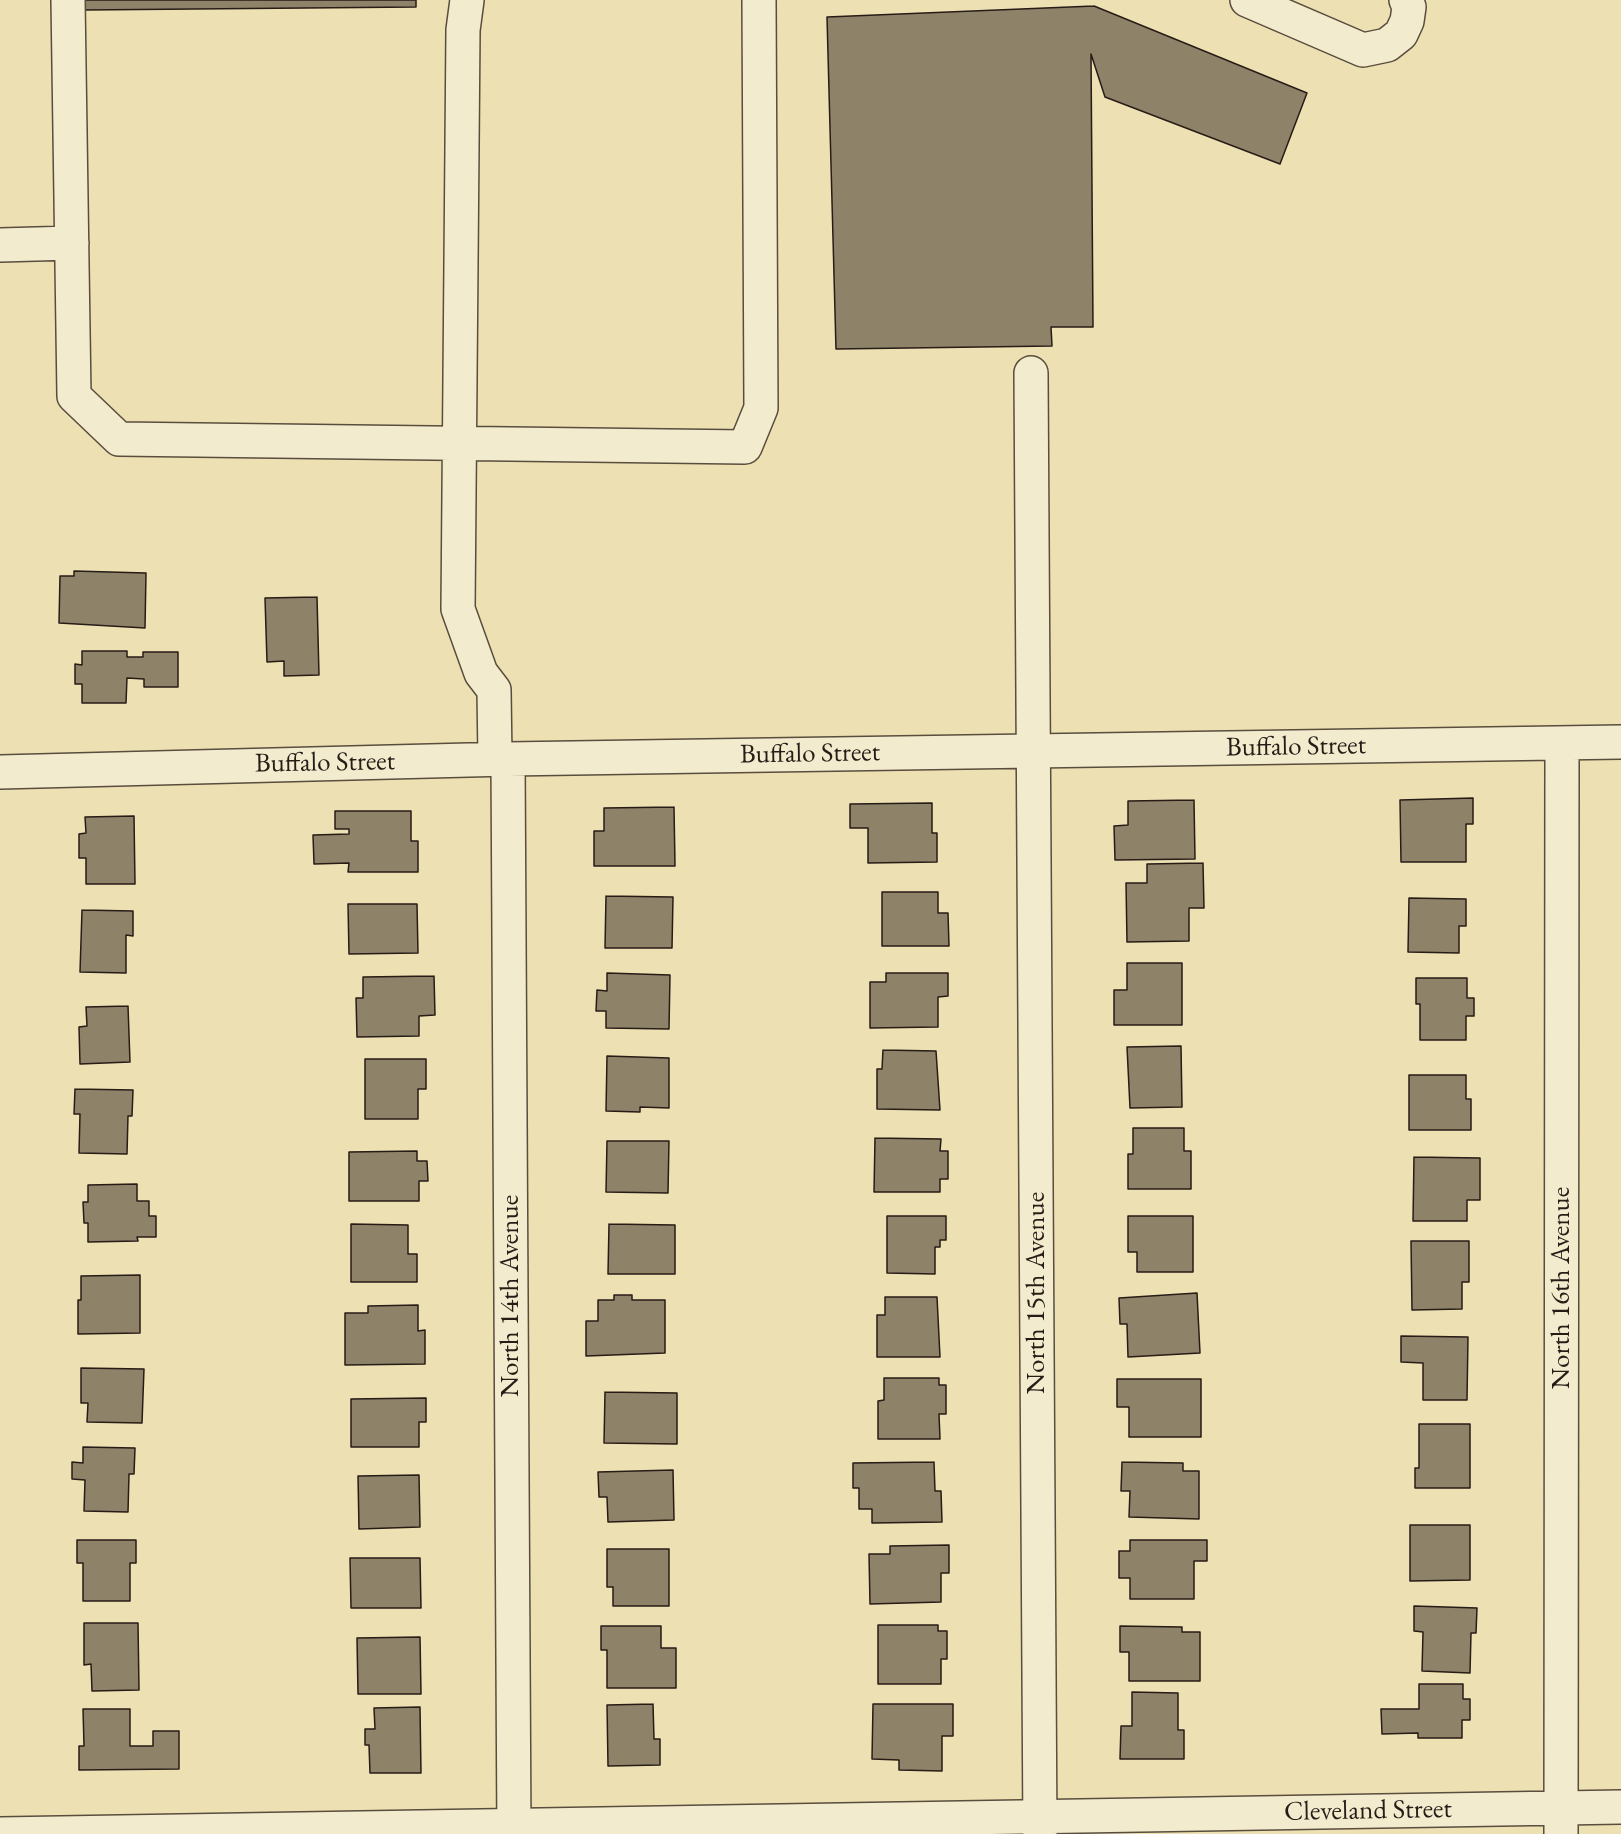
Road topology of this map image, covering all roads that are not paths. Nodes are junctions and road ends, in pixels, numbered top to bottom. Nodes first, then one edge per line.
1 (68, 0) edge
2 (467, 0) edge
3 (759, 0) edge
4 (1247, 0) edge
5 (1406, 0) edge
6 (72, 243) junction
7 (0, 245) edge
8 (1031, 373) dead end
9 (459, 443) junction
10 (1621, 742) edge
11 (1562, 743) junction
12 (1034, 751) junction
13 (492, 759) junction
14 (0, 772) edge
15 (1621, 1807) edge
16 (1561, 1821) edge
17 (1040, 1825) edge
18 (514, 1830) edge
19 (0, 1834) edge

1 - 6 street
2 - 9 street
3 - 9 street
4 - 5 street
6 - 7 street
6 - 9 street
8 - 12 street, North 15th Avenue
9 - 13 street, North 14th Avenue
10 - 11 street, Buffalo Street
11 - 12 street, Buffalo Street
11 - 16 street, North 16th Avenue
12 - 13 street, Buffalo Street
12 - 17 street, North 15th Avenue
13 - 14 street, Buffalo Street
13 - 18 street, North 14th Avenue
15 - 16 street, Cleveland Street
16 - 17 street, Cleveland Street
17 - 18 street, Cleveland Street
18 - 19 street, Cleveland Street

